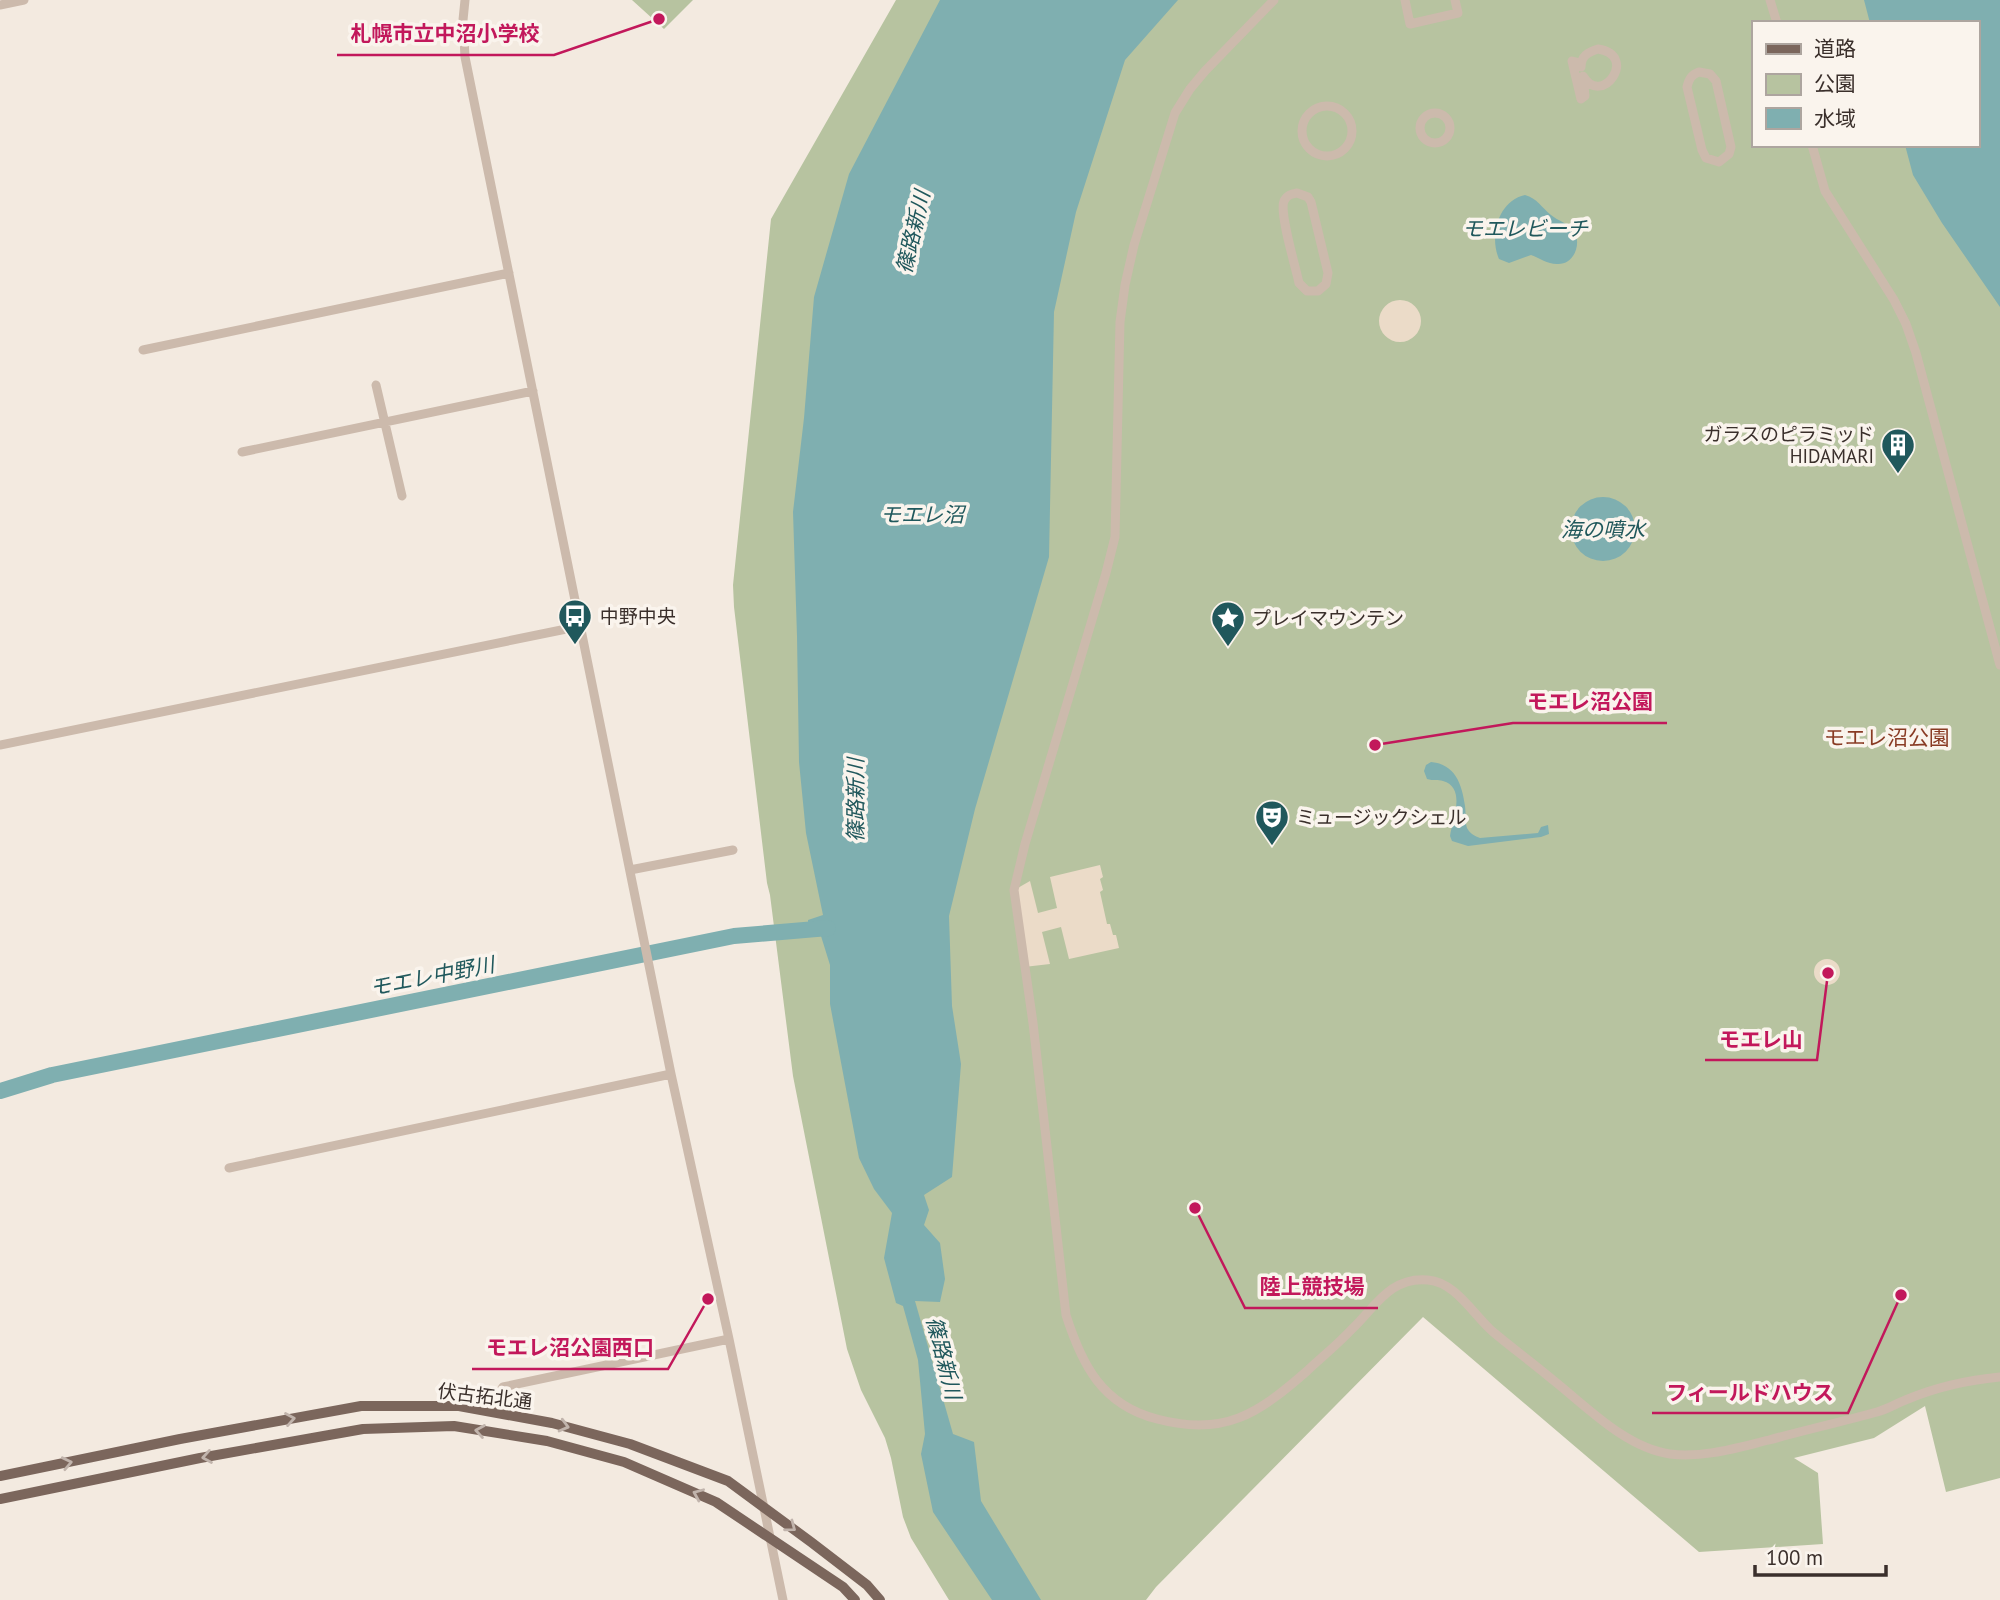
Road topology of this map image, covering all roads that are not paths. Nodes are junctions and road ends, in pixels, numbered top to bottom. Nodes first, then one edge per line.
1 (24, 0) edge
2 (465, 0) edge
3 (1274, 0) edge
4 (1405, 0) edge
5 (1455, 0) edge
6 (1770, 0) edge
7 (0, 5) edge
8 (1776, 21) edge
9 (1575, 77) joint
10 (1687, 87) joint
11 (1352, 127) joint
12 (1813, 147) edge
13 (509, 273) junction
14 (1328, 273) joint
15 (143, 350) dead end
16 (376, 385) dead end
17 (533, 391) junction
18 (385, 422) junction
19 (242, 452) dead end
20 (402, 496) dead end
21 (581, 626) junction
22 (2000, 665) edge
23 (0, 746) edge
24 (733, 850) dead end
25 (630, 870) junction
26 (671, 1074) junction
27 (229, 1168) dead end
28 (729, 1339) junction
29 (2000, 1377) edge
30 (488, 1411) junction
31 (0, 1476) edge
32 (0, 1499) edge
33 (765, 1508) junction
34 (771, 1539) junction
35 (783, 1600) edge
36 (855, 1600) edge
37 (880, 1600) edge

1 - 7 street
2 - 13 street
3 - 29 street
4 - 5 street
6 - 8 street
9 - 9 street
10 - 10 street
11 - 11 street
12 - 22 street
13 - 15 street
13 - 17 street
14 - 14 street
16 - 18 street
17 - 18 street
17 - 21 street
18 - 19 street
18 - 20 street
21 - 23 street
21 - 25 street
24 - 25 street
25 - 26 street
26 - 27 street
26 - 28 street
28 - 30 street
28 - 33 street
31 -> 30 main road, 伏古拓北通
30 -> 33 main road, 伏古拓北通
34 -> 32 main road, 伏古拓北通
33 - 34 street
33 -> 37 main road, 伏古拓北通
34 - 35 street
34 - 36 main road, 伏古拓北通

